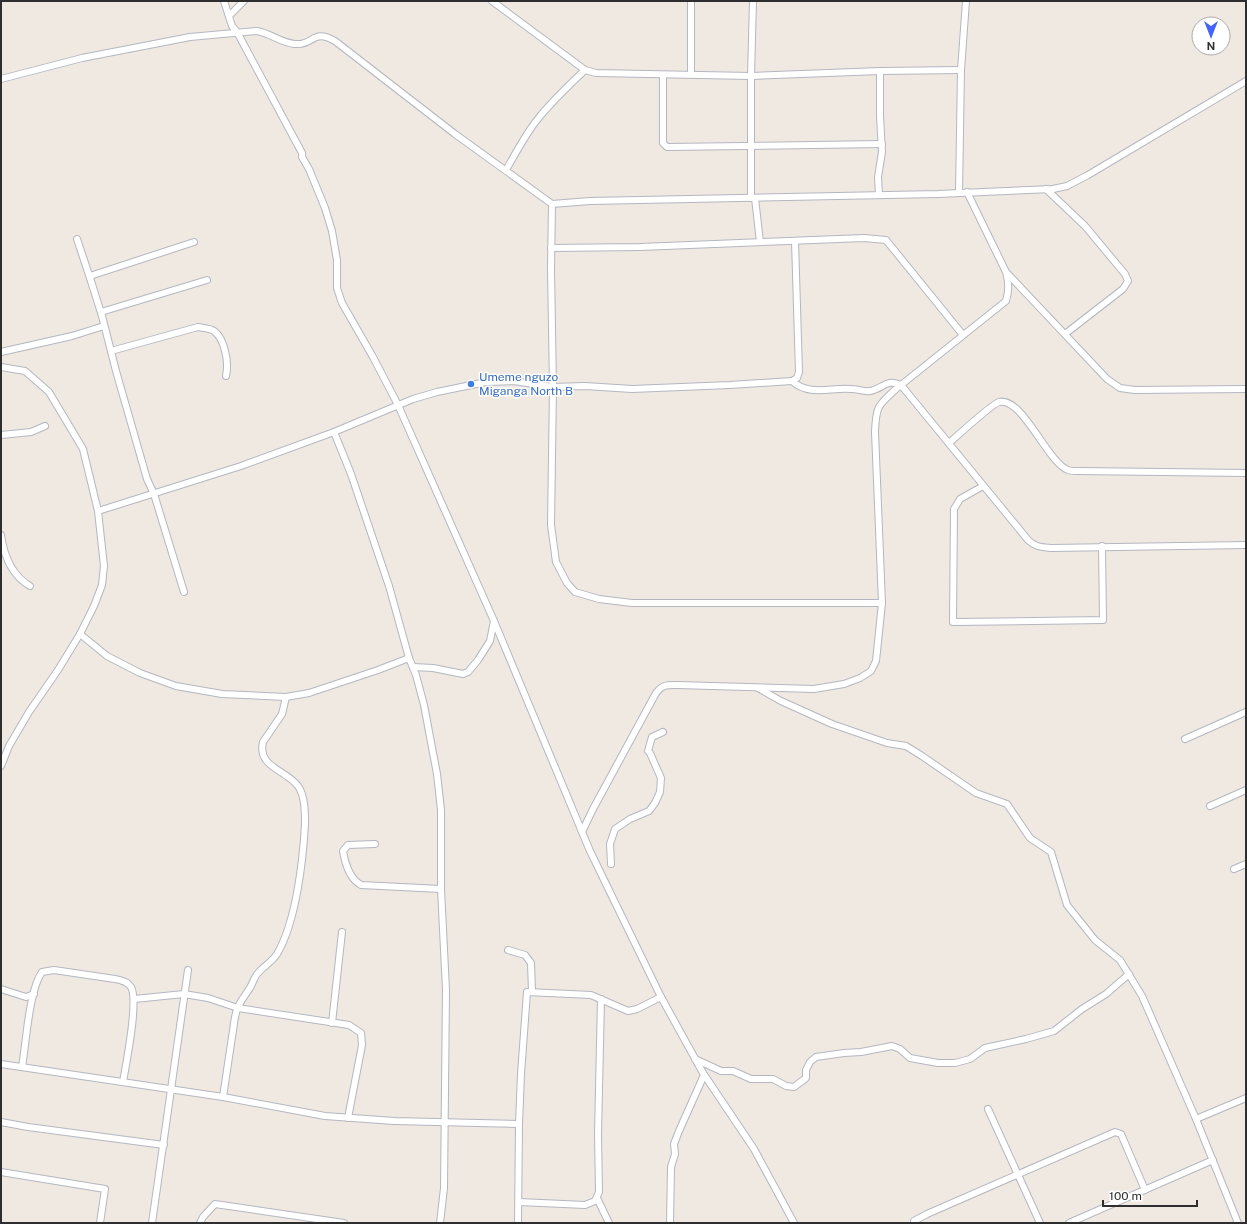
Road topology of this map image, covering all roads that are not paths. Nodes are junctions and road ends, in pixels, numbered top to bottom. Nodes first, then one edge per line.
1 (224, 1) edge
2 (244, 1) edge
3 (492, 1) edge
4 (691, 1) edge
5 (753, 1) edge
6 (966, 1) edge
7 (230, 16) junction
8 (237, 32) junction
9 (585, 70) junction
10 (880, 70) junction
11 (961, 70) junction
12 (691, 74) junction
13 (663, 75) junction
14 (751, 76) junction
15 (1, 79) edge
16 (1246, 81) edge
17 (882, 144) junction
18 (752, 146) junction
19 (506, 170) junction
20 (1046, 190) junction
21 (958, 192) junction
22 (967, 192) junction
23 (879, 195) junction
24 (753, 198) junction
25 (552, 204) junction
26 (77, 239) dead end
27 (194, 242) dead end
28 (760, 242) junction
29 (795, 242) junction
30 (551, 248) junction
31 (1006, 272) junction
32 (90, 278) junction
33 (207, 280) dead end
34 (101, 312) junction
35 (104, 326) junction
36 (1064, 334) junction
37 (963, 335) junction
38 (111, 350) junction
39 (1, 352) edge
40 (1, 368) edge
41 (226, 376) dead end
42 (792, 381) junction
43 (901, 385) junction
44 (553, 387) junction
45 (1246, 389) edge
46 (398, 405) junction
47 (45, 426) dead end
48 (334, 432) junction
49 (1, 435) edge
50 (949, 443) junction
51 (1246, 473) edge
52 (983, 486) junction
53 (154, 494) junction
54 (98, 511) junction
55 (1, 535) edge
56 (1246, 545) edge
57 (1102, 546) junction
58 (30, 586) dead end
59 (184, 592) dead end
60 (882, 603) junction
61 (494, 621) junction
62 (80, 634) junction
63 (409, 658) junction
64 (412, 667) junction
65 (756, 687) junction
66 (286, 697) junction
67 (1246, 712) edge
68 (663, 732) dead end
69 (1184, 739) dead end
70 (1, 766) edge
71 (1246, 790) edge
72 (1210, 806) dead end
73 (582, 832) junction
74 (375, 844) dead end
75 (611, 864) dead end
76 (1246, 864) edge
77 (1234, 869) dead end
78 (442, 889) junction
79 (342, 932) dead end
80 (508, 950) dead end
81 (188, 970) dead end
82 (1129, 974) junction
83 (1, 989) edge
84 (532, 992) junction
85 (34, 994) junction
86 (184, 994) junction
87 (661, 997) junction
88 (134, 999) junction
89 (601, 999) junction
90 (238, 1008) junction
91 (332, 1022) junction
92 (695, 1059) junction
93 (1, 1064) edge
94 (22, 1067) junction
95 (704, 1075) junction
96 (123, 1082) junction
97 (172, 1088) junction
98 (223, 1096) junction
99 (1246, 1098) edge
100 (988, 1109) dead end
101 (348, 1118) junction
102 (1196, 1119) junction
103 (1, 1122) edge
104 (445, 1122) junction
105 (519, 1124) junction
106 (164, 1145) junction
107 (1213, 1160) junction
108 (1, 1172) edge
109 (1017, 1174) junction
110 (1145, 1190) junction
111 (597, 1198) junction
112 (519, 1202) junction
113 (100, 1223) edge
114 (152, 1223) edge
115 (200, 1223) edge
116 (344, 1223) edge
117 (440, 1223) edge
118 (518, 1223) edge
119 (609, 1223) edge
120 (670, 1223) edge
121 (794, 1223) edge
122 (914, 1223) edge
123 (1040, 1223) edge
124 (1069, 1223) edge
125 (1238, 1223) edge

1 - 7 street
2 - 7 street
3 - 9 street
4 - 12 street
5 - 14 street
6 - 11 street
7 - 8 street
8 - 15 street
8 - 19 street
8 - 46 street
9 - 13 street
9 - 19 street
10 - 11 street
10 - 14 street
10 - 17 street
11 - 21 street
12 - 13 street
12 - 14 street
13 - 18 street
14 - 18 street
16 - 20 street
17 - 18 street
17 - 23 street
18 - 24 street
19 - 25 street
20 - 22 street
20 - 36 street
21 - 22 street
21 - 23 street
22 - 31 street
23 - 24 street
24 - 25 street
24 - 28 street
25 - 30 street
26 - 32 street
27 - 32 street
28 - 29 street
28 - 30 street
29 - 37 street
29 - 42 street
30 - 44 street
31 - 36 street
31 - 37 street
32 - 34 street
33 - 34 street
34 - 35 street
35 - 38 street
35 - 39 street
36 - 45 street
37 - 43 street
38 - 41 street
38 - 53 street
40 - 54 street
42 - 43 street
42 - 44 street
43 - 50 street
43 - 60 street
44 - 46 street
44 - 60 street
46 - 48 street
46 - 61 street
47 - 49 street
48 - 53 street
48 - 63 street
50 - 51 street
50 - 52 street
52 - 57 street
52 - 57 street
53 - 54 street
53 - 59 street
54 - 62 street
55 - 58 street
56 - 57 street
60 - 65 street
61 - 64 street
61 - 73 street
62 - 66 street
62 - 70 street
63 - 64 street
63 - 66 street
64 - 78 street
65 - 73 street
65 - 82 street
66 - 90 street
67 - 69 street
68 - 75 street
71 - 72 street
73 - 87 street
74 - 78 street
76 - 77 street
78 - 104 street
79 - 91 street
80 - 84 street
81 - 86 street
82 - 92 street
82 - 102 street
83 - 85 street
84 - 89 street
84 - 105 street
85 - 88 street
85 - 94 street
86 - 88 street
86 - 90 street
86 - 97 street
87 - 89 street
87 - 92 street
88 - 96 street
89 - 111 street
90 - 91 street
90 - 98 street
91 - 101 street
92 - 95 street
93 - 94 street
94 - 96 street
95 - 120 street
95 - 121 street
96 - 97 street
97 - 98 street
97 - 106 street
98 - 101 street
99 - 102 street
100 - 109 street
101 - 104 street
102 - 107 street
103 - 106 street
104 - 105 street
104 - 117 street
105 - 112 street
106 - 114 street
107 - 110 street
107 - 125 street
108 - 113 street
109 - 110 street
109 - 122 street
109 - 123 street
110 - 124 street
111 - 112 street
111 - 119 street
112 - 118 street
115 - 116 street

